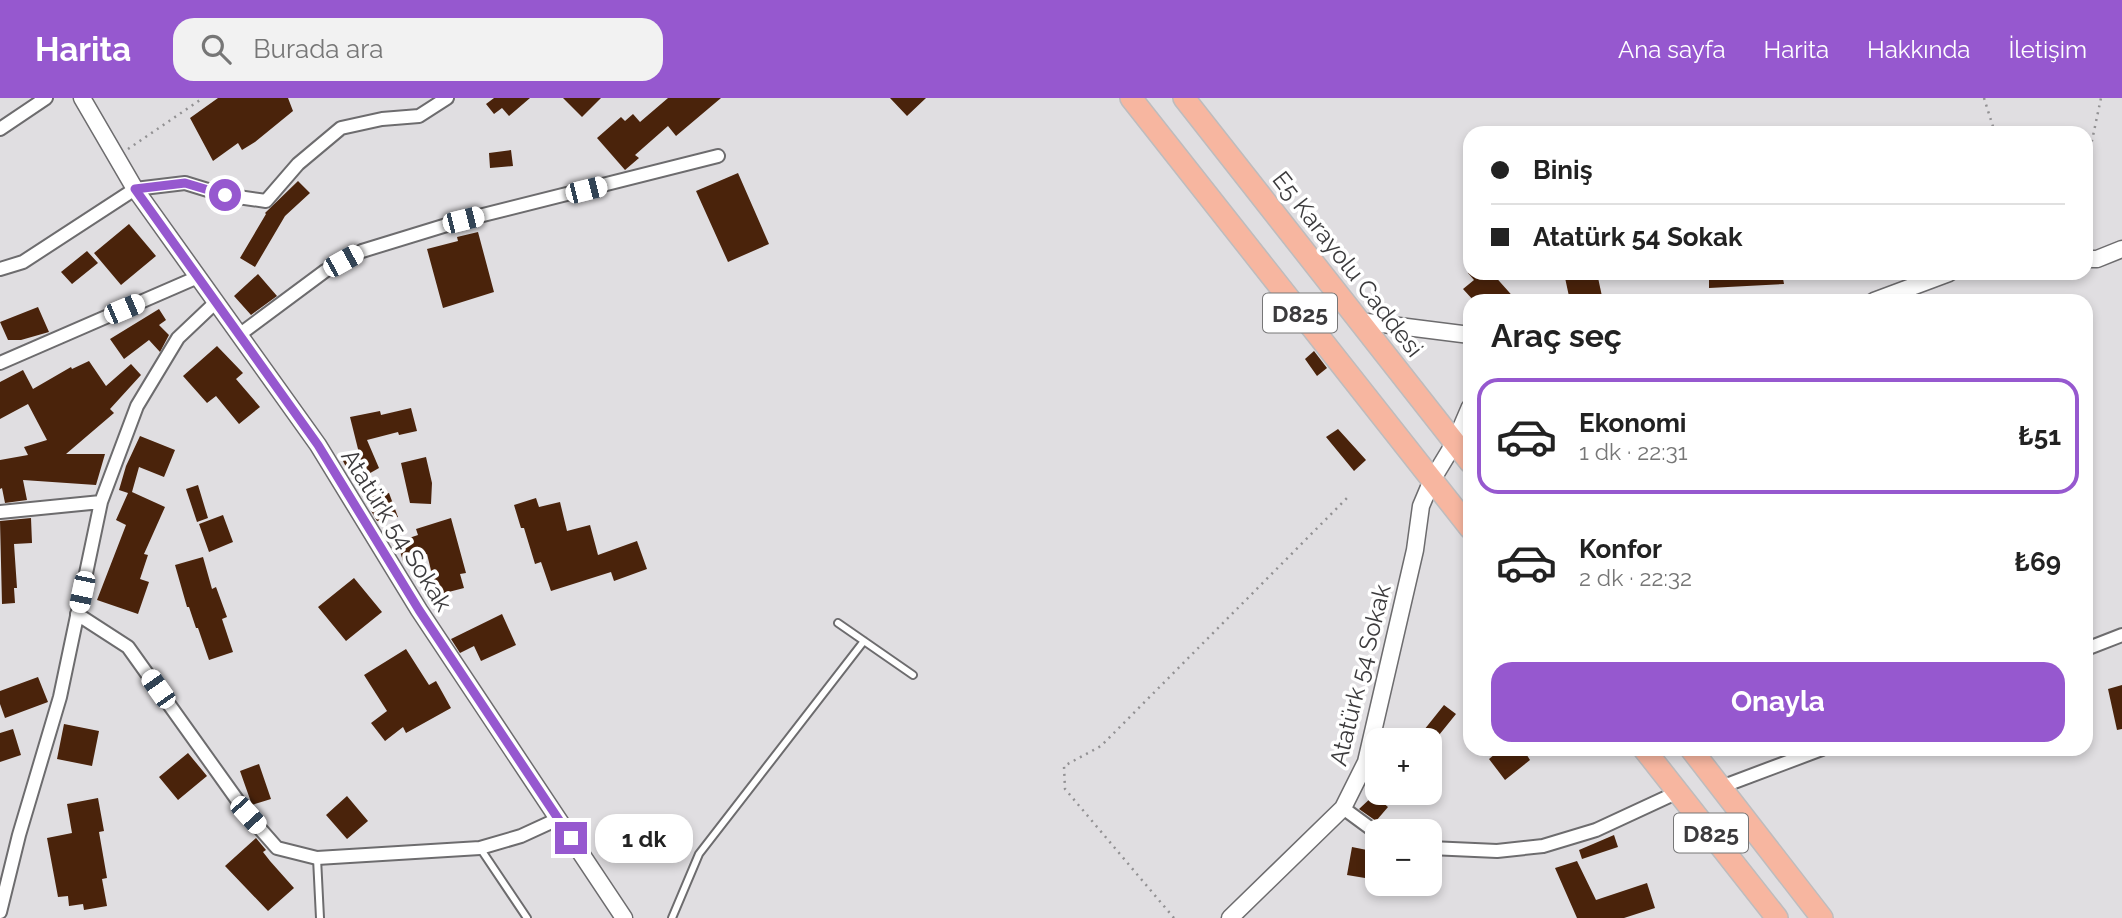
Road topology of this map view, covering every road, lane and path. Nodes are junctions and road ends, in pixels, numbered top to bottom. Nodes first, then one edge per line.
1 (46, 98) edge
2 (82, 98) edge
3 (203, 98) edge
4 (447, 98) edge
5 (1131, 98) edge
6 (1184, 98) edge
7 (1984, 98) edge
8 (2101, 98) edge
9 (1993, 126) edge
10 (0, 129) edge
11 (2093, 136) edge
12 (117, 156) junction
13 (718, 156) dead end
14 (135, 189) junction
15 (2122, 248) edge
16 (2093, 259) edge
17 (0, 269) edge
18 (198, 277) junction
19 (1931, 280) edge
20 (1893, 294) edge
21 (216, 302) junction
22 (1359, 321) junction
23 (1463, 334) edge
24 (239, 335) junction
25 (0, 363) edge
26 (1463, 423) edge
27 (1455, 442) junction
28 (1463, 453) edge
29 (1432, 480) junction
30 (1348, 498) dead end
31 (101, 502) junction
32 (0, 512) edge
33 (1463, 519) edge
34 (77, 614) junction
35 (838, 623) dead end
36 (2122, 635) edge
37 (864, 641) junction
38 (2093, 646) edge
39 (913, 676) dead end
40 (1650, 756) edge
41 (1697, 756) edge
42 (1803, 756) edge
43 (1721, 787) junction
44 (1678, 792) junction
45 (1343, 808) junction
46 (558, 819) junction
47 (1365, 825) edge
48 (480, 848) junction
49 (1442, 849) edge
50 (317, 858) junction
51 (0, 912) edge
52 (320, 918) edge
53 (527, 918) edge
54 (624, 918) edge
55 (671, 918) edge
56 (1174, 918) edge
57 (1230, 918) edge
58 (1777, 918) edge
59 (1822, 918) edge

1 - 10 street
2 - 12 street, Atatürk 54 Sokak
3 - 12 path
4 - 14 street
5 - 29 highway, D825
6 - 22 highway, E5 Karayolu Caddesi / D825
7 - 9 path
8 - 11 path
12 - 14 street, Atatürk 54 Sokak
13 - 24 street
14 - 17 street
14 - 18 street, Atatürk 54 Sokak
15 - 16 street
18 - 21 street, Atatürk 54 Sokak
18 - 25 street
19 - 20 street
21 - 24 street, Atatürk 54 Sokak
21 - 31 street
22 - 23 street
22 - 27 highway, E5 Karayolu Caddesi / D825
24 - 46 street, Atatürk 54 Sokak
26 - 27 street, Atatürk 54 Sokak
27 - 28 highway, E5 Karayolu Caddesi / D825
27 - 29 street, Atatürk 54 Sokak
29 - 33 highway, D825
29 - 45 street, Atatürk 54 Sokak
30 - 56 path
31 - 32 street
31 - 34 street
34 - 50 street
34 - 51 street
35 - 37 lane
36 - 38 street
37 - 39 lane
37 - 55 lane
40 - 44 highway, D825
41 - 43 highway, D825
42 - 43 street
43 - 59 highway, D825
44 - 49 street
44 - 58 highway, D825
45 - 47 street
45 - 57 street, Atatürk 54 Sokak
46 - 48 street
46 - 54 street, Atatürk 54 Sokak
48 - 50 street
48 - 53 lane
50 - 52 lane

